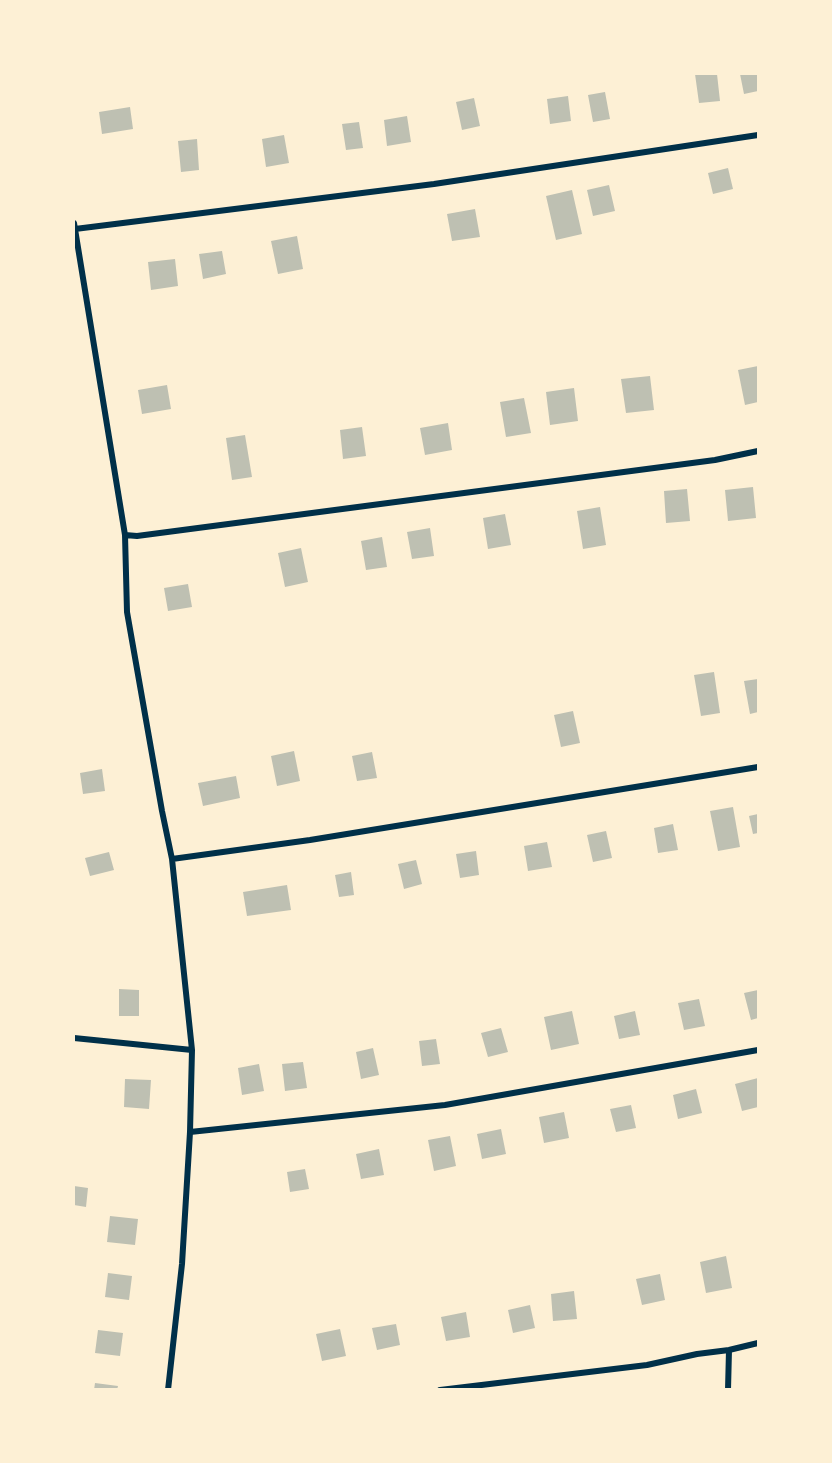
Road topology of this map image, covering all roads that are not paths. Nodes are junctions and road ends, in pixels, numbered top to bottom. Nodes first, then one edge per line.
1 (759, 135) edge
2 (74, 226) edge
3 (759, 451) edge
4 (125, 535) junction
5 (759, 767) edge
6 (172, 859) junction
7 (74, 1038) edge
8 (192, 1050) junction
9 (759, 1050) edge
10 (190, 1132) junction
11 (759, 1343) edge
12 (729, 1350) junction
13 (460, 1388) edge
14 (168, 1389) edge
15 (440, 1389) edge
16 (728, 1389) edge

1 - 2 street
2 - 4 street
3 - 4 street
4 - 6 street
5 - 6 street
6 - 8 street
7 - 8 street
8 - 10 street
9 - 10 street
10 - 14 street
11 - 12 street
12 - 13 street
12 - 16 street
13 - 15 street

